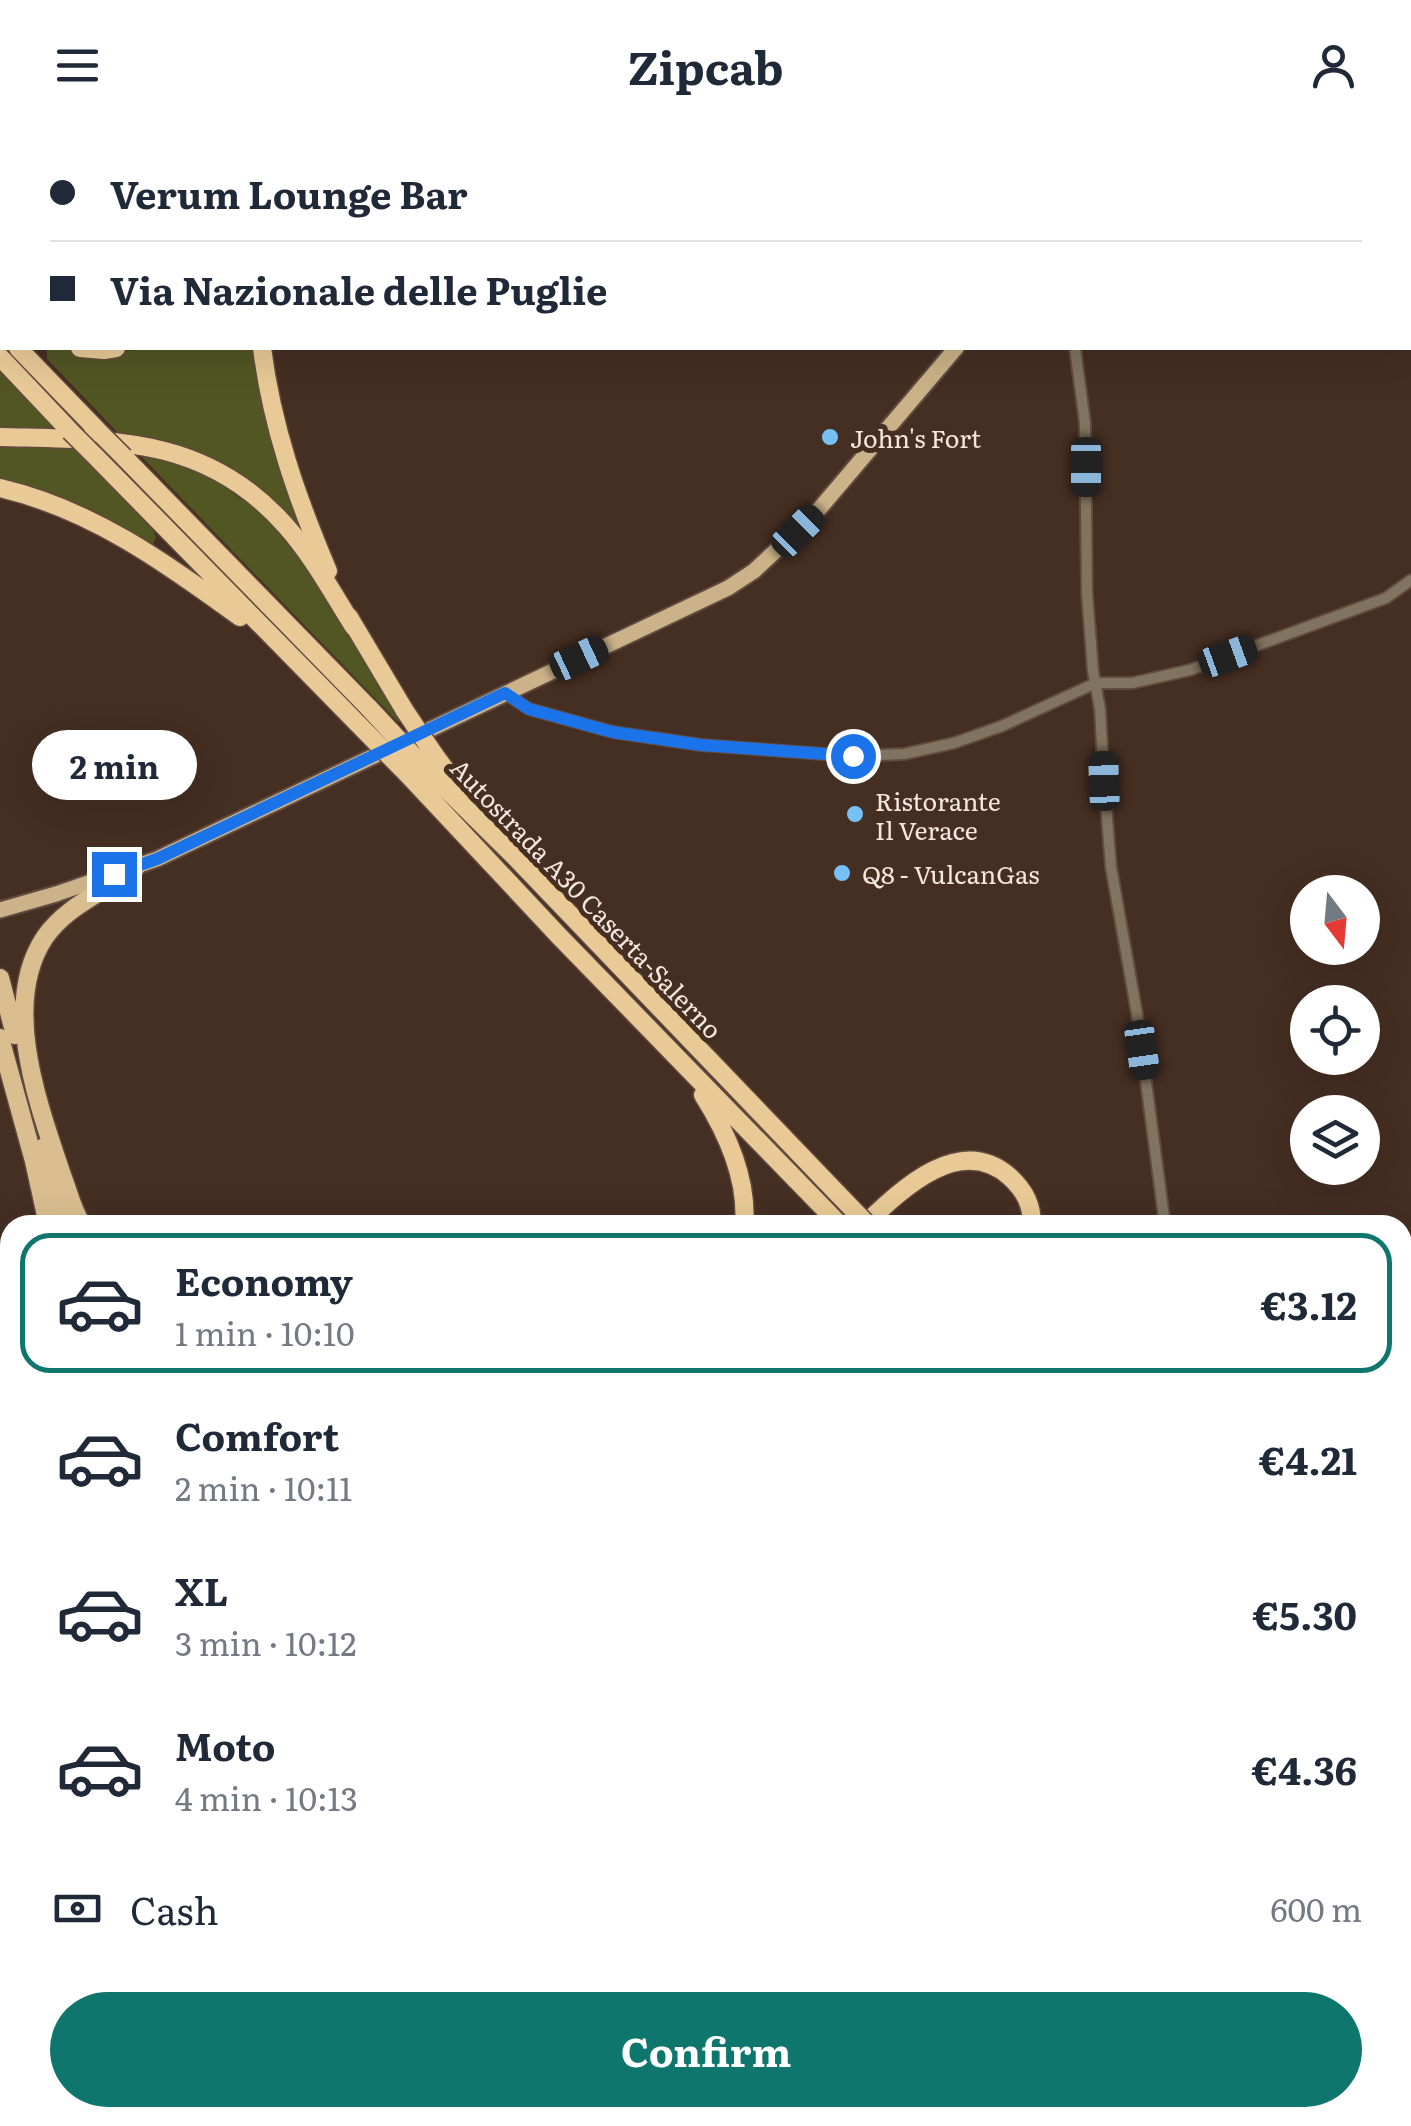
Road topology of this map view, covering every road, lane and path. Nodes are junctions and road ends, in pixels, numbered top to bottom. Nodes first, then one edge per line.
1 (20, 350) edge
2 (262, 350) edge
3 (954, 350) edge
4 (1075, 350) edge
5 (0, 357) edge
6 (0, 437) edge
7 (0, 488) edge
8 (1411, 580) edge
9 (354, 627) junction
10 (282, 648) junction
11 (1096, 684) junction
12 (505, 693) junction
13 (363, 716) junction
14 (423, 767) junction
15 (136, 867) junction
16 (0, 910) edge
17 (0, 978) edge
18 (8, 1036) edge
19 (684, 1065) junction
20 (31, 1072) junction
21 (54, 1154) junction
22 (34, 1161) junction
23 (46, 1215) edge
24 (54, 1215) edge
25 (55, 1215) edge
26 (67, 1215) edge
27 (76, 1215) edge
28 (744, 1215) edge
29 (831, 1215) edge
30 (857, 1215) edge
31 (875, 1215) edge
32 (1032, 1215) edge
33 (1165, 1215) edge

1 - 13 highway, Autostrada A30 Caserta-Salerno, bridge
2 - 9 highway
3 - 12 main road
4 - 11 street
5 - 10 highway, Autostrada A30 Caserta-Salerno, bridge
6 - 9 highway
7 - 10 highway
8 - 11 street
9 - 14 highway, bridge
10 - 13 highway, Autostrada A30 Caserta-Salerno
11 - 12 street
11 - 33 street
12 - 15 main road
13 - 14 highway, Autostrada A30 Caserta-Salerno, bridge
14 - 19 highway, Autostrada A30 Caserta-Salerno
14 - 30 highway, Autostrada A30 Caserta-Salerno, bridge
15 - 16 main road
15 - 20 highway
17 - 18 highway
18 - 20 highway
18 - 22 highway
18 - 25 highway
19 - 28 highway
19 - 29 highway, Autostrada A30 Caserta-Salerno
20 - 21 highway
21 - 26 highway
21 - 27 highway
22 - 23 highway
22 - 24 highway
31 - 32 highway

